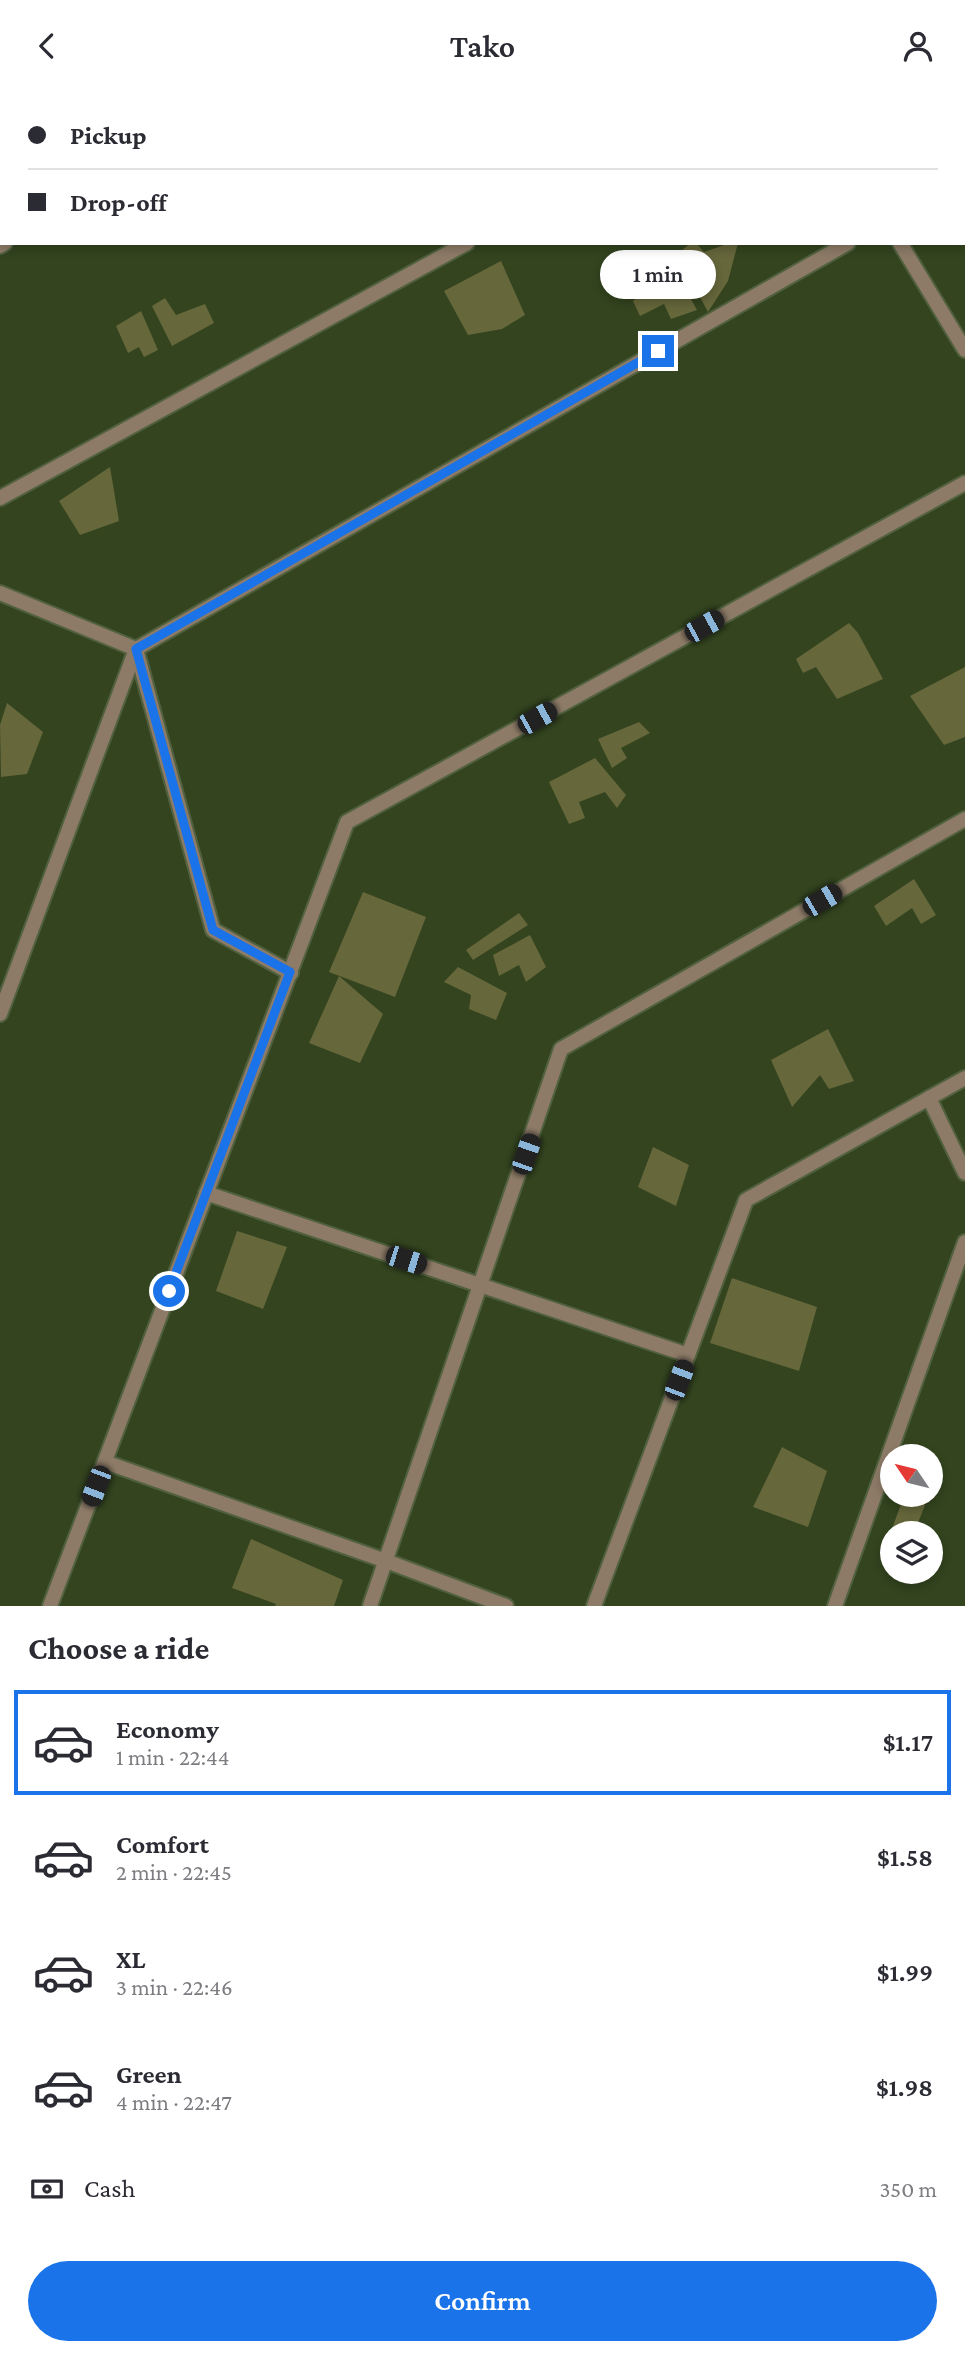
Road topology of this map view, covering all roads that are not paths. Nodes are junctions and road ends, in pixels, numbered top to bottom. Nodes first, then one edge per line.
1 (463, 245) edge
2 (844, 245) edge
3 (901, 245) edge
4 (965, 350) edge
5 (965, 483) edge
6 (0, 498) edge
7 (0, 593) edge
8 (136, 649) junction
9 (965, 819) edge
10 (290, 972) junction
11 (0, 1014) edge
12 (965, 1078) edge
13 (929, 1098) junction
14 (965, 1173) edge
15 (206, 1193) junction
16 (965, 1243) edge
17 (481, 1285) junction
18 (688, 1355) junction
19 (105, 1462) junction
20 (386, 1561) junction
21 (50, 1606) edge
22 (370, 1606) edge
23 (506, 1606) edge
24 (594, 1606) edge
25 (835, 1606) edge

1 - 6 street
2 - 8 street
3 - 4 street
5 - 10 street
7 - 8 street
8 - 10 street
8 - 11 street
9 - 17 street
10 - 15 street
12 - 13 street
13 - 14 street
13 - 18 street
15 - 17 street
15 - 19 street
16 - 25 street
17 - 18 street
17 - 20 street
18 - 24 street
19 - 20 street
19 - 21 street
20 - 22 street
20 - 23 street

